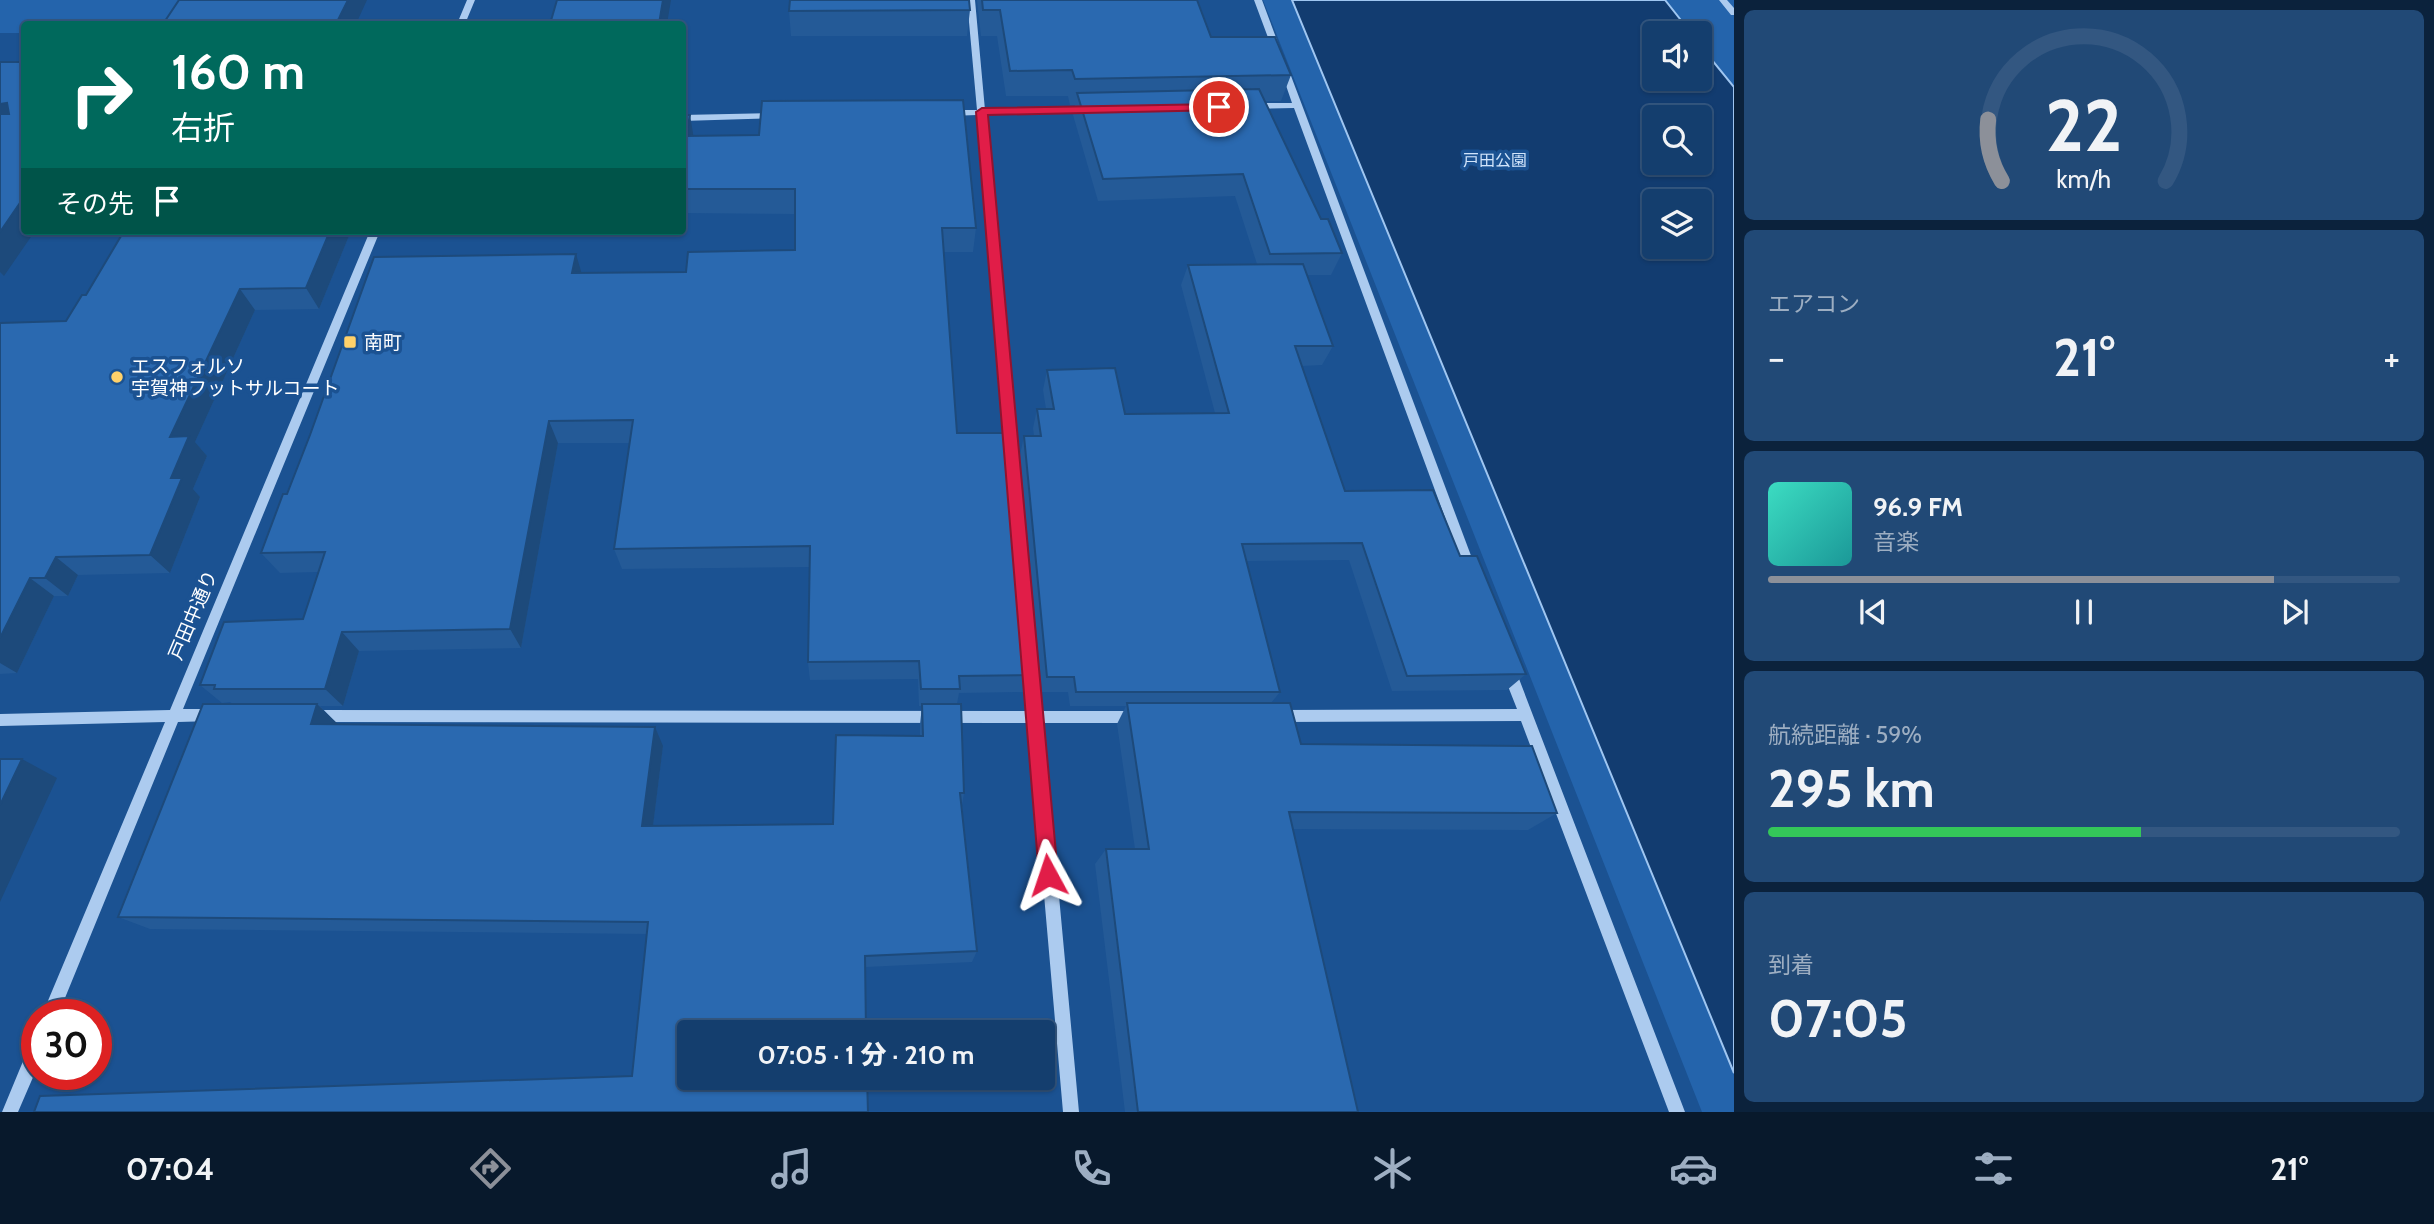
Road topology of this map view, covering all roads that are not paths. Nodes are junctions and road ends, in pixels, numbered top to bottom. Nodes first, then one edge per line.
1 (471, 0) edge
2 (971, 0) edge
3 (1258, 0) edge
4 (1723, 0) edge
5 (1734, 13) edge
6 (462, 21) edge
7 (1298, 106) junction
8 (1243, 107) edge
9 (1105, 109) edge
10 (982, 112) junction
11 (941, 113) edge
12 (791, 116) edge
13 (686, 118) edge
14 (373, 235) edge
15 (1477, 586) edge
16 (1506, 663) edge
17 (174, 715) junction
18 (229, 715) edge
19 (1526, 715) junction
20 (299, 716) edge
21 (1266, 716) edge
22 (1034, 717) junction
23 (1157, 717) edge
24 (0, 720) edge
25 (57, 999) edge
26 (21, 1086) edge
27 (10, 1112) edge
28 (1071, 1112) edge
29 (1677, 1112) edge

1 - 6 street
2 - 10 street
3 - 7 street
4 - 5 street
7 - 8 street
7 - 15 street
9 - 10 street
10 - 11 street
10 - 22 street
12 - 13 street
14 - 17 street, 戸田中通り
16 - 19 street
17 - 18 street
17 - 24 street
17 - 25 street, 戸田中通り
19 - 21 street
19 - 29 street
20 - 22 street
22 - 23 street
22 - 28 street
26 - 27 street

